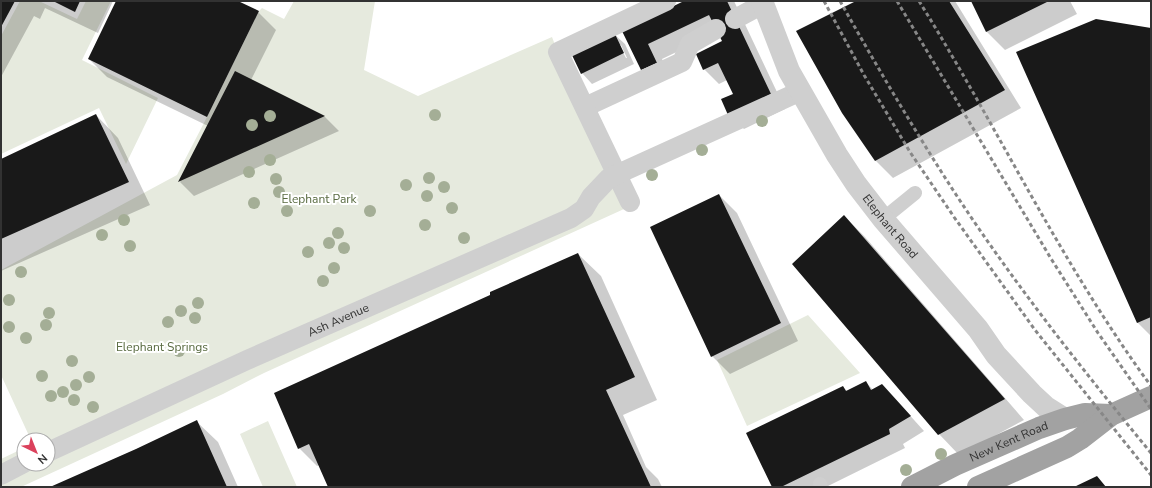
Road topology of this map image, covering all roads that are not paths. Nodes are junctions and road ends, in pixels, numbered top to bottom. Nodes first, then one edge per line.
1 (666, 1) edge
2 (763, 2) edge
3 (735, 19) dead end
4 (716, 29) dead end
5 (801, 91) junction
6 (585, 107) junction
7 (617, 175) junction
8 (916, 192) dead end
9 (630, 202) dead end
10 (883, 219) junction
11 (1151, 396) edge
12 (1111, 415) junction
13 (1065, 419) junction
14 (56, 448) edge
15 (16, 467) edge
16 (1, 475) edge
17 (912, 487) edge
18 (978, 487) edge

1 - 6 street
2 - 3 street
2 - 5 street, Elephant Road
4 - 6 street
5 - 7 street, Ash Avenue
5 - 10 street, Elephant Road
6 - 7 street
7 - 9 street
7 - 14 street, Ash Avenue
8 - 10 lane
10 - 13 street, Elephant Road
11 - 12 highway, New Kent Road
12 - 13 highway, New Kent Road
12 - 18 highway, New Kent Road
13 - 17 highway, New Kent Road
15 - 16 street

